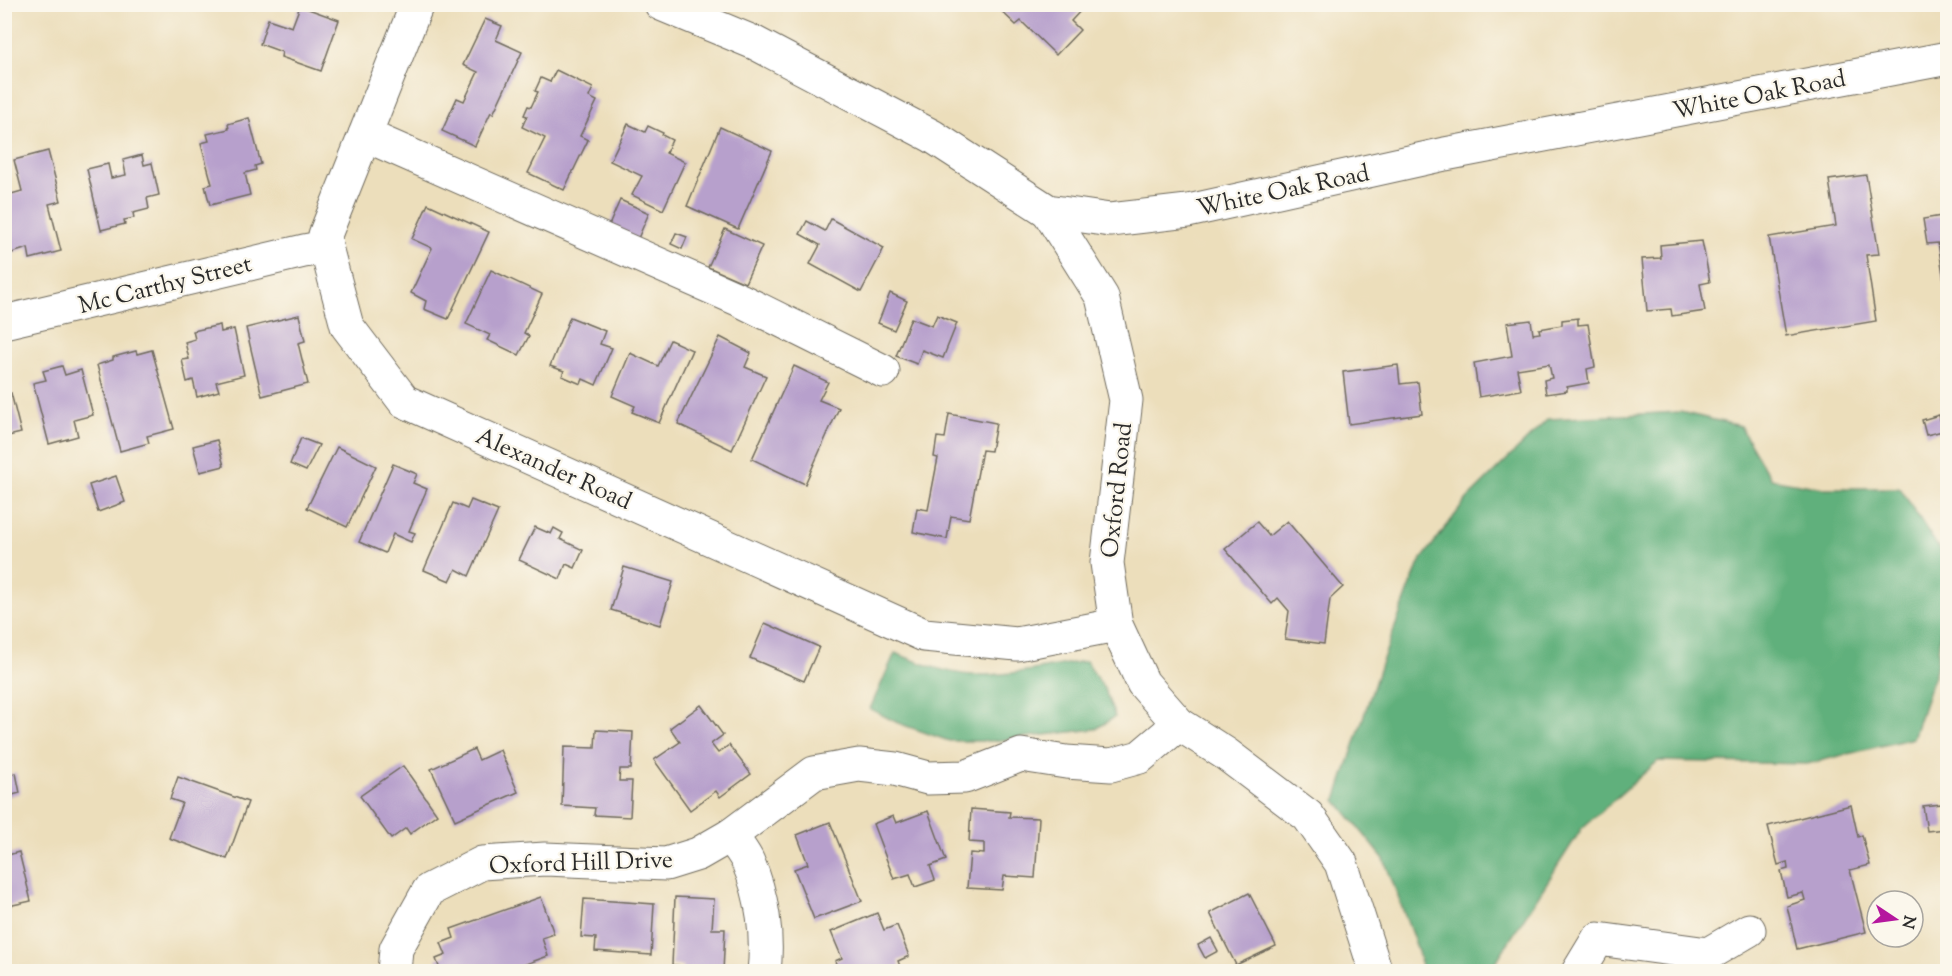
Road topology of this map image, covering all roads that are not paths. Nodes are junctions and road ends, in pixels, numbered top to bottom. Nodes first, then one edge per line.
1 (417, 4) edge
2 (661, 4) edge
3 (1947, 58) edge
4 (364, 135) junction
5 (1048, 211) junction
6 (326, 247) junction
7 (4, 322) edge
8 (883, 371) dead end
9 (1116, 625) junction
10 (1179, 724) junction
11 (731, 835) junction
12 (1749, 930) dead end
13 (394, 972) edge
14 (764, 972) edge
15 (1376, 972) edge
16 (1578, 972) edge

1 - 4 street, Alexander Road
2 - 5 street, White Oak Road
3 - 5 street, White Oak Road
4 - 6 street, Alexander Road
4 - 8 street
5 - 9 street, Oxford Road
6 - 7 street, Mc Carthy Street
6 - 9 street, Alexander Road
9 - 10 street, Oxford Road
10 - 11 street, Oxford Hill Drive
10 - 15 street, Oxford Road
11 - 13 street, Oxford Hill Drive
11 - 14 street
12 - 16 street

